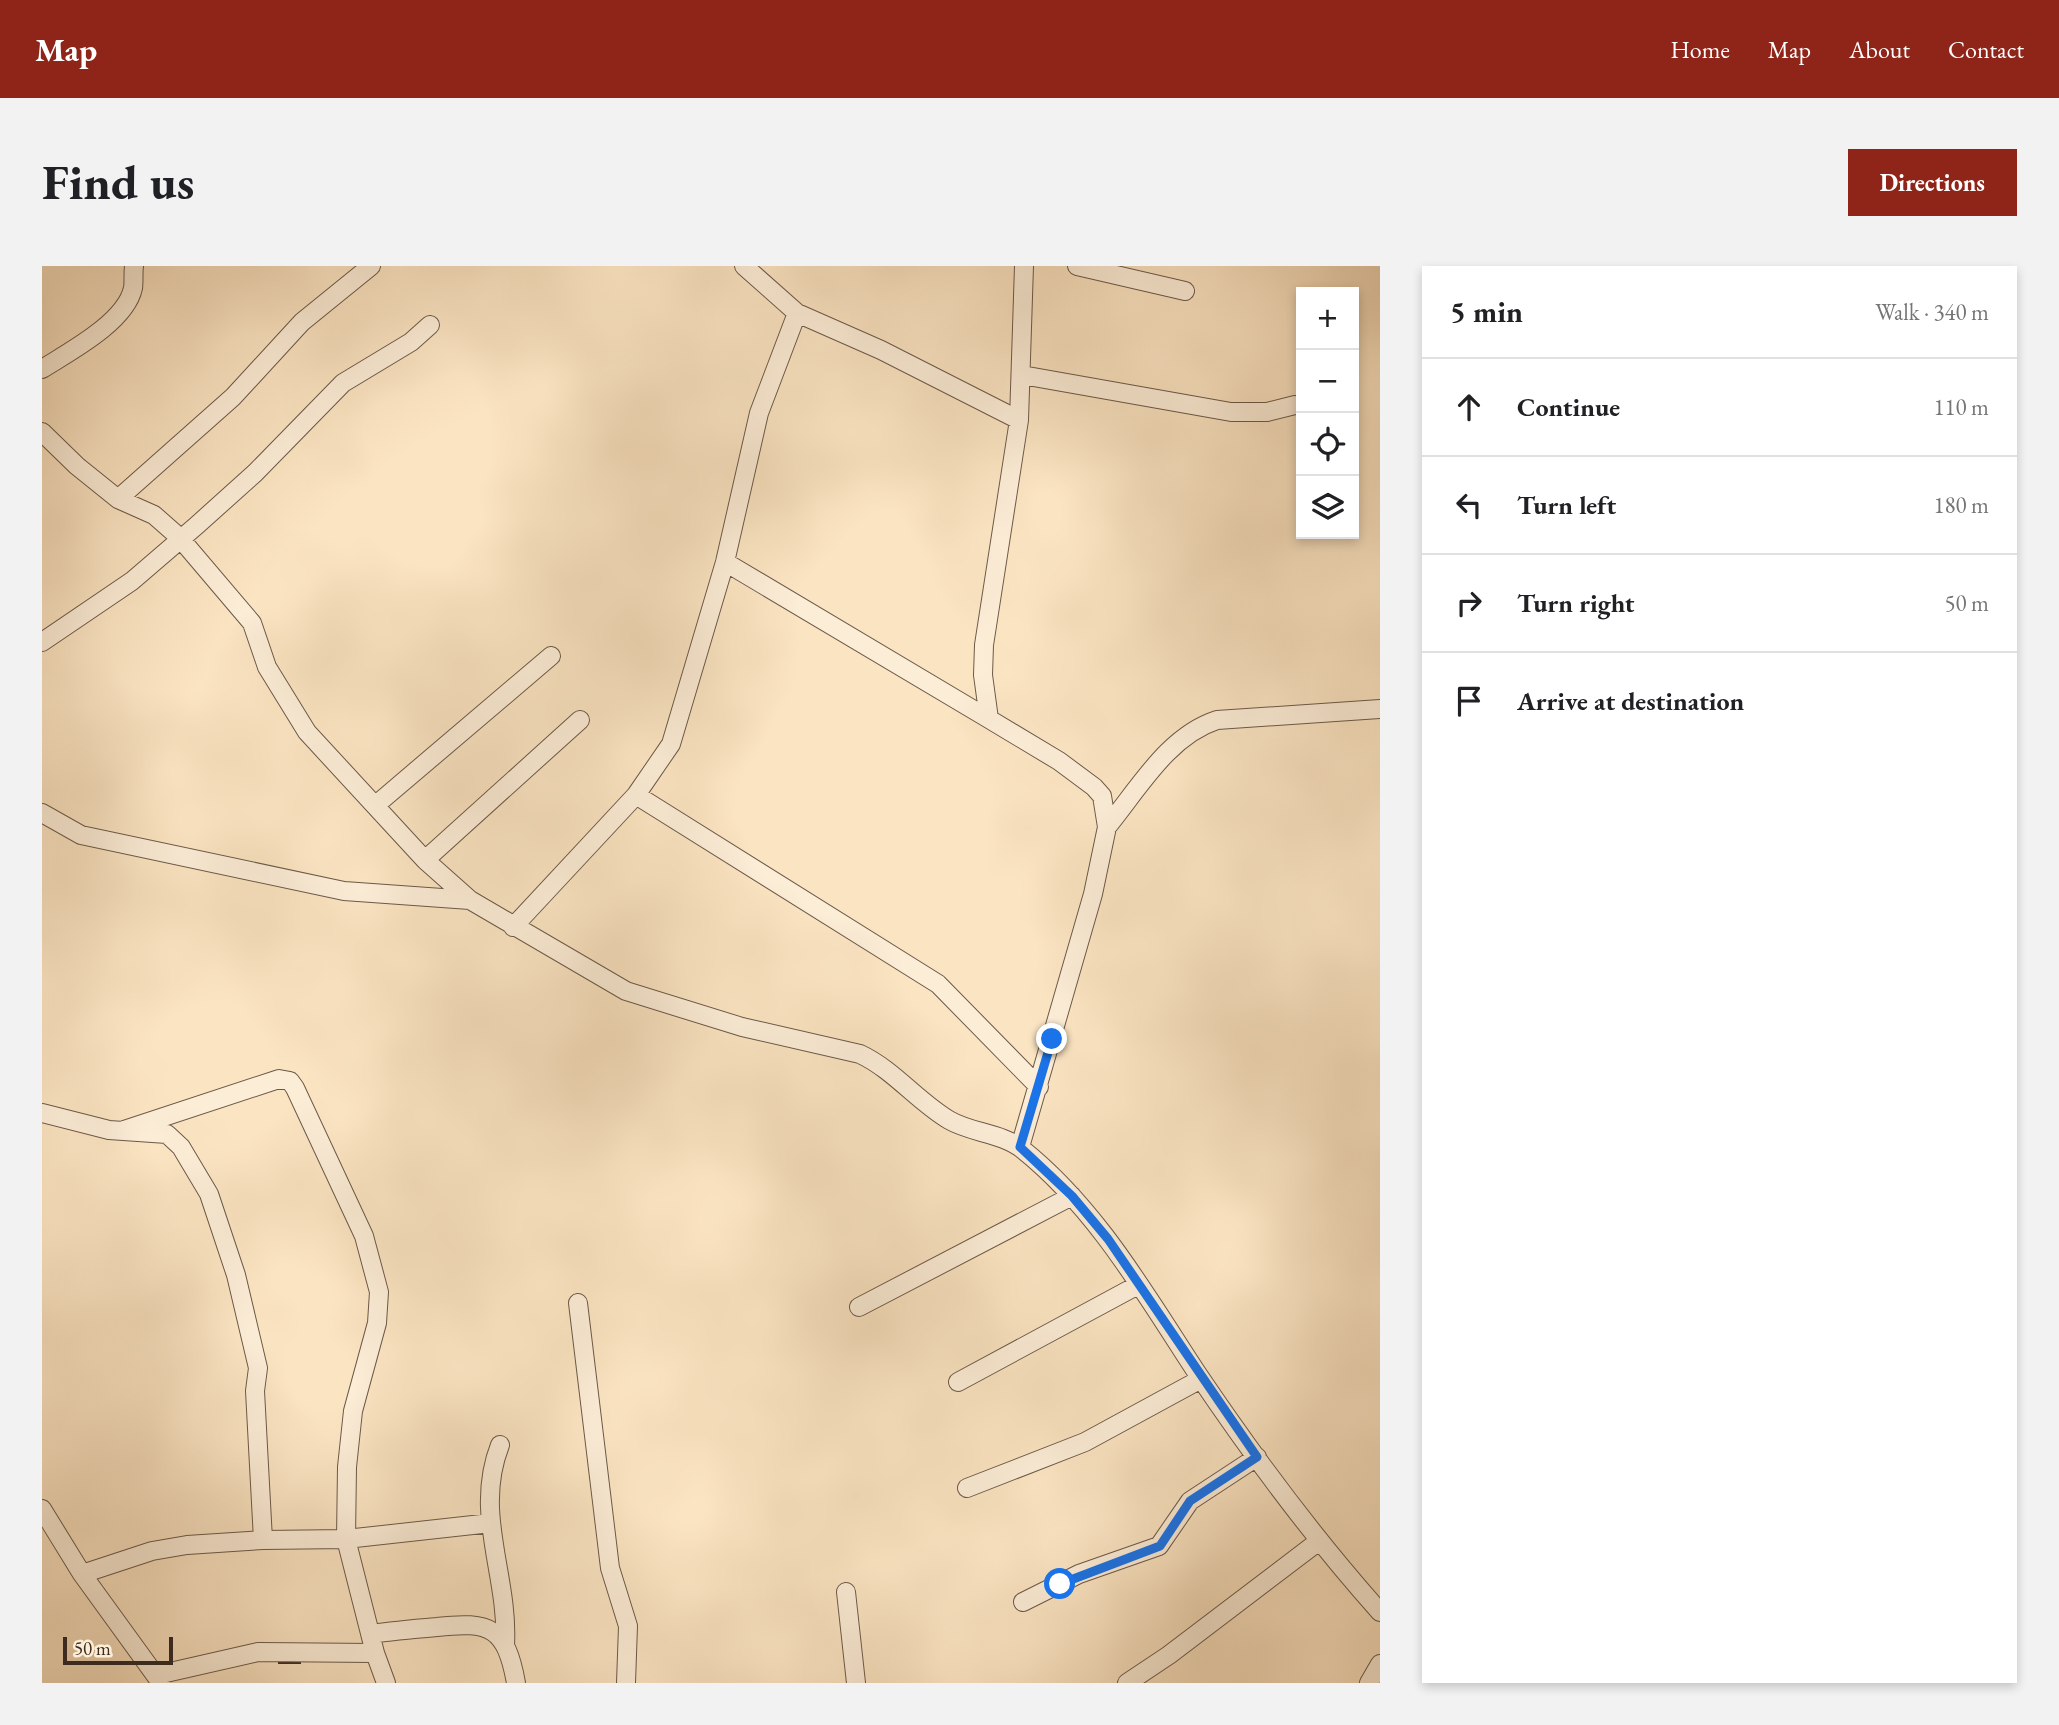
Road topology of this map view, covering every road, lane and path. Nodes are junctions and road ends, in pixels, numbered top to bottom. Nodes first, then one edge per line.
1 (134, 266) edge
2 (371, 266) edge
3 (744, 266) edge
4 (1024, 266) edge
5 (1077, 266) edge
6 (1185, 291) dead end
7 (797, 313) junction
8 (430, 325) dead end
9 (42, 369) edge
10 (1022, 375) junction
11 (1295, 405) dead end
12 (1019, 420) junction
13 (42, 432) edge
14 (118, 499) junction
15 (179, 537) junction
16 (725, 562) junction
17 (42, 642) edge
18 (551, 656) dead end
19 (1380, 709) edge
20 (989, 719) junction
21 (580, 720) dead end
22 (636, 795) junction
23 (377, 804) junction
24 (42, 813) edge
25 (1107, 827) junction
26 (425, 860) junction
27 (470, 900) junction
28 (513, 927) junction
29 (1039, 1087) junction
30 (42, 1113) edge
31 (124, 1130) junction
32 (1020, 1147) junction
33 (1072, 1196) junction
34 (1138, 1285) junction
35 (578, 1303) dead end
36 (859, 1307) dead end
37 (1201, 1379) junction
38 (958, 1382) dead end
39 (500, 1445) dead end
40 (1257, 1457) junction
41 (967, 1488) dead end
42 (42, 1509) edge
43 (491, 1523) junction
44 (346, 1539) junction
45 (263, 1540) junction
46 (1319, 1541) junction
47 (82, 1574) junction
48 (846, 1592) dead end
49 (1023, 1602) dead end
50 (1380, 1612) edge
51 (370, 1634) junction
52 (505, 1645) junction
53 (375, 1653) junction
54 (1380, 1664) edge
55 (159, 1679) edge
56 (386, 1683) edge
57 (516, 1683) edge
58 (626, 1683) edge
59 (856, 1683) edge
60 (1128, 1683) edge
61 (1369, 1683) edge

1 - 9 street
2 - 14 street
3 - 7 street
4 - 10 street
5 - 6 street
7 - 12 street
7 - 16 street
8 - 15 street
10 - 11 street
10 - 12 street
12 - 20 street
13 - 14 street
14 - 15 street
15 - 17 street
15 - 23 street
16 - 20 street
16 - 22 street
18 - 23 street
19 - 25 street
20 - 25 street
21 - 26 street
22 - 28 street
22 - 29 street
23 - 26 street
24 - 27 street
25 - 29 street
26 - 27 street
27 - 28 street
28 - 32 street
29 - 32 street
30 - 31 street
31 - 44 street
31 - 45 street
32 - 33 street
33 - 34 street
33 - 36 street
34 - 37 street
34 - 38 street
35 - 58 street
37 - 40 street
37 - 41 street
39 - 43 street
40 - 46 street
40 - 49 street
42 - 47 street
43 - 44 street
43 - 52 street
44 - 45 street
44 - 51 street
45 - 47 street
46 - 50 street
46 - 60 street
47 - 55 street
48 - 59 street
51 - 52 street
51 - 53 street
52 - 57 street
53 - 55 street
53 - 56 street
54 - 61 street

